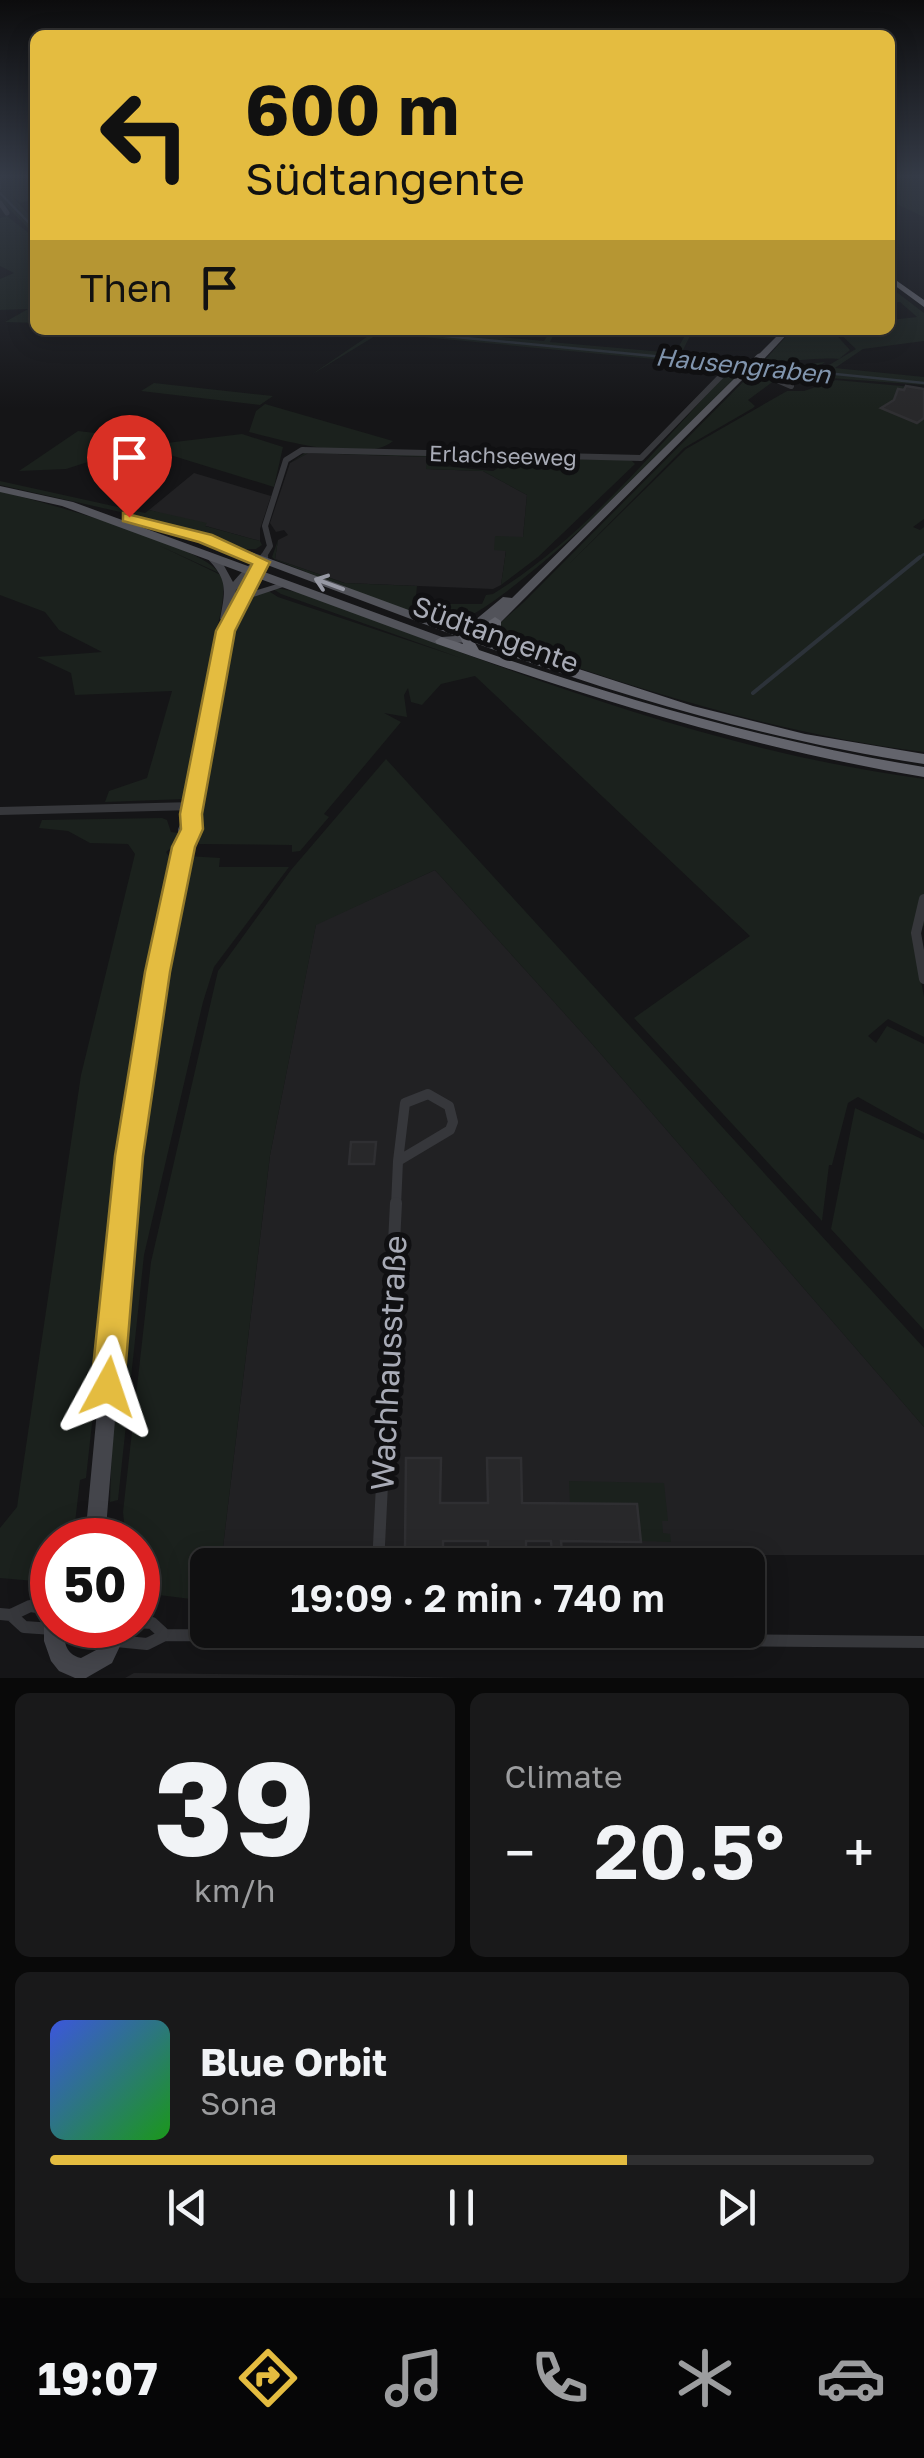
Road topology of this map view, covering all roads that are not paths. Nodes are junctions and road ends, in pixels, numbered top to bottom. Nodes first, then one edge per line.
1 (895, 269) edge
2 (895, 282) edge
3 (924, 291) edge
4 (924, 304) edge
5 (782, 335) edge
6 (791, 386) dead end
7 (0, 488) edge
8 (62, 502) junction
9 (209, 555) junction
10 (256, 568) junction
11 (287, 584) junction
12 (231, 589) junction
13 (240, 598) junction
14 (488, 620) junction
15 (435, 623) junction
16 (226, 631) junction
17 (442, 641) joint
18 (469, 641) junction
19 (518, 655) junction
20 (924, 759) edge
21 (924, 772) edge
22 (192, 810) junction
23 (0, 811) edge
24 (924, 898) edge
25 (924, 980) edge
26 (398, 1161) junction
27 (98, 1518) edge
28 (379, 1548) edge
29 (5, 1615) edge
30 (30, 1625) edge
31 (160, 1630) edge
32 (165, 1635) junction
33 (190, 1635) edge
34 (160, 1638) edge
35 (765, 1639) edge
36 (924, 1642) edge
37 (56, 1648) edge
38 (110, 1648) edge
39 (82, 1672) edge

1 - 3 highway
2 - 4 highway
5 - 14 main road, bridge
6 - 10 street, Erlachseeweg
7 - 8 main road, Südtangente
8 - 9 main road, Südtangente
8 - 10 main road, Südtangente
9 - 10 main road, Südtangente
9 - 12 main road
10 - 11 main road, Südtangente
10 - 12 main road
10 - 13 main road
15 -> 10 main road, Südtangente
11 - 13 main road
11 - 17 main road, Südtangente
12 - 16 main road
13 - 16 main road
14 - 15 main road
14 - 18 main road
14 - 19 highway
15 - 18 main road, Südtangente
16 - 22 main road
17 - 18 highway, Südtangente
18 - 19 highway, Südtangente
18 - 21 highway, Südtangente
19 - 20 highway, Südtangente
22 - 23 street
22 - 27 main road
24 - 25 street
26 - 26 street, Wachhausstraße
26 - 28 street, Wachhausstraße
29 - 30 street
31 - 32 street
32 - 33 street
32 - 34 street
35 - 36 street
37 - 39 main road
38 - 39 main road

